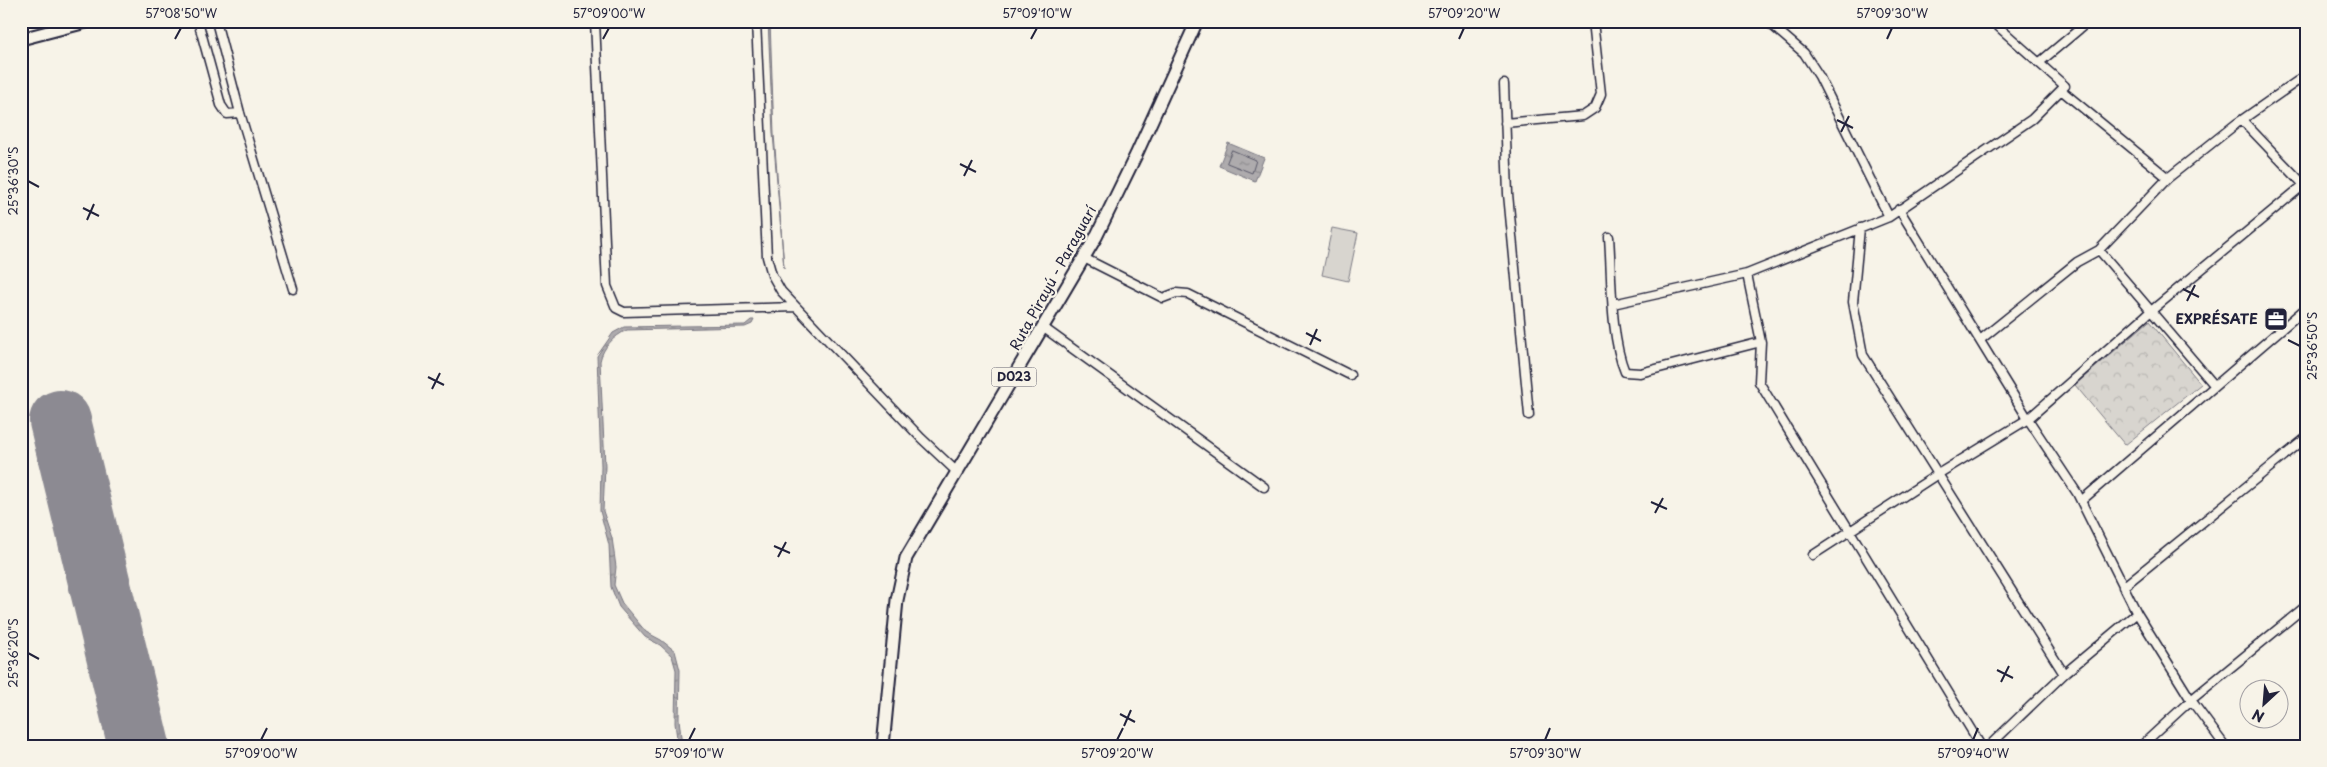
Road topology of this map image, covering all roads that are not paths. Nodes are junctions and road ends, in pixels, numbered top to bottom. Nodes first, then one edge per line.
1 (90, 21) edge
2 (198, 21) edge
3 (216, 21) edge
4 (595, 21) edge
5 (756, 21) edge
6 (1197, 21) edge
7 (1593, 21) edge
8 (1767, 21) edge
9 (1992, 21) edge
10 (2090, 21) edge
11 (21, 39) edge
12 (2040, 62) junction
13 (2306, 75) edge
14 (1504, 84) dead end
15 (2060, 90) junction
16 (240, 113) junction
17 (2242, 120) junction
18 (1505, 122) junction
19 (2168, 178) junction
20 (2305, 185) edge
21 (1899, 209) junction
22 (1888, 217) junction
23 (1860, 228) junction
24 (1609, 238) dead end
25 (2099, 250) junction
26 (1084, 258) junction
27 (1747, 274) junction
28 (293, 289) dead end
29 (1613, 304) junction
30 (795, 306) junction
31 (2306, 308) edge
32 (2152, 311) junction
33 (1044, 328) junction
34 (1980, 340) junction
35 (1761, 342) junction
36 (1350, 375) dead end
37 (2215, 386) junction
38 (1529, 415) dead end
39 (2028, 419) junction
40 (2306, 438) edge
41 (957, 472) junction
42 (1938, 474) junction
43 (1264, 487) dead end
44 (2081, 501) junction
45 (1851, 530) junction
46 (1813, 555) dead end
47 (2124, 587) junction
48 (2306, 606) edge
49 (2137, 613) junction
50 (2064, 674) junction
51 (2191, 700) junction
52 (883, 746) edge
53 (1981, 746) edge
54 (1989, 746) edge
55 (2141, 746) edge
56 (2224, 746) edge

1 - 11 main road
2 - 16 street
3 - 16 street
4 - 30 street
5 - 30 street
6 - 26 main road, Ruta Pirayú - Paraguarí / D023
7 - 18 street
8 - 22 street
9 - 12 street
10 - 12 street
12 - 15 street
13 - 17 street
14 - 18 street
15 - 19 street
15 - 21 street
16 - 28 street
17 - 19 street
17 - 20 street
18 - 38 street
19 - 25 street
20 - 32 street
21 - 22 street
21 - 34 street
22 - 23 street
23 - 27 street
23 - 42 street
24 - 29 street
25 - 32 street
25 - 34 street
26 - 33 main road, Ruta Pirayú - Paraguarí / D023
26 - 36 street
27 - 29 street
27 - 35 street
29 - 35 street
30 - 41 street
31 - 37 street
32 - 37 street
32 - 39 street
33 - 41 main road, Ruta Pirayú - Paraguarí / D023
33 - 43 street
34 - 39 street
35 - 45 street
37 - 44 street
39 - 42 street
39 - 44 street
40 - 47 street
41 - 52 main road, Ruta Pirayú - Paraguarí / D023
42 - 45 street
42 - 50 street
44 - 47 street
45 - 46 street
45 - 53 street
47 - 49 street
48 - 51 street
49 - 50 street
49 - 51 street
50 - 54 street
51 - 55 street
51 - 56 street

